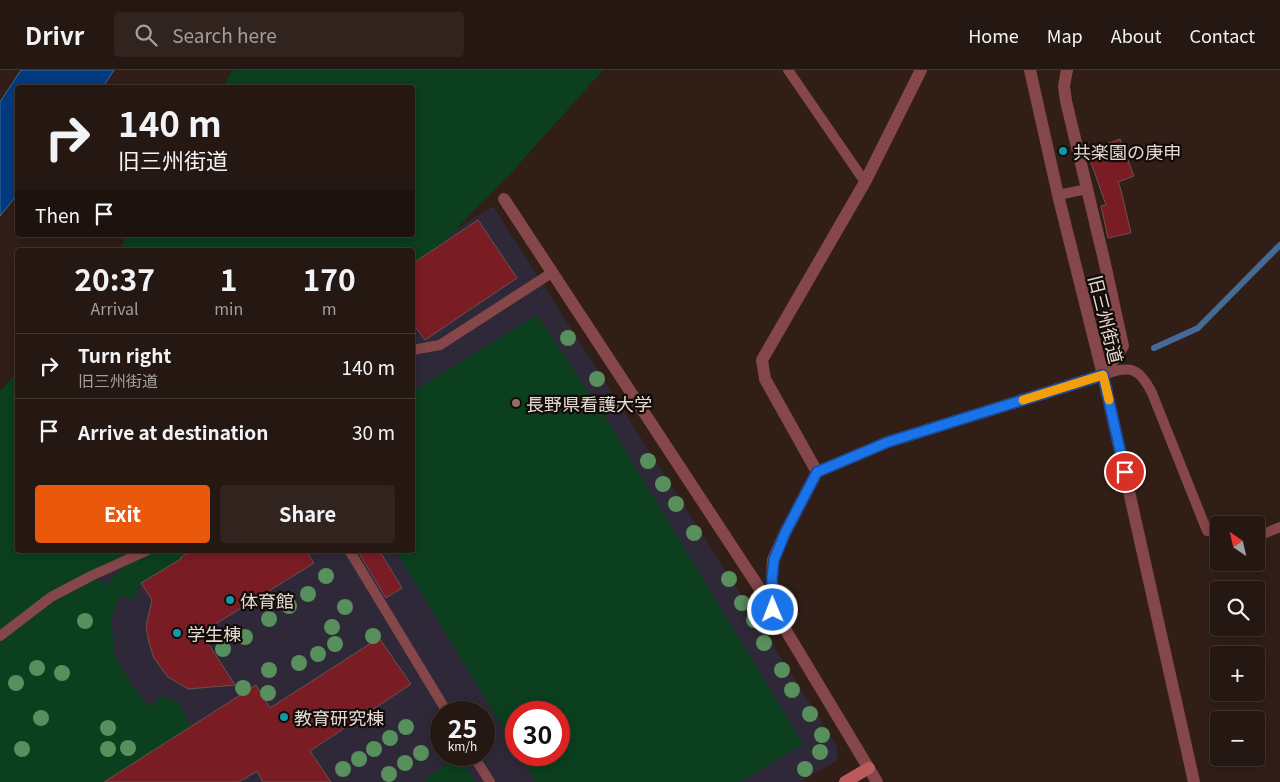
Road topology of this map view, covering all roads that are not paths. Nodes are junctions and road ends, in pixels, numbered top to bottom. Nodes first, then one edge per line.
1 (788, 70) edge
2 (921, 70) edge
3 (1030, 70) edge
4 (1067, 70) edge
5 (865, 182) junction
6 (1086, 189) junction
7 (1058, 195) junction
8 (504, 199) dead end
9 (553, 272) junction
10 (415, 349) edge
11 (1103, 375) junction
12 (817, 472) junction
13 (1280, 527) edge
14 (1210, 531) edge
15 (1265, 533) edge
16 (141, 553) edge
17 (351, 553) edge
18 (773, 610) junction
19 (0, 636) edge
20 (440, 701) edge
21 (480, 766) edge
22 (869, 768) junction
23 (490, 782) edge
24 (845, 782) edge
25 (877, 782) edge
26 (1194, 782) edge

1 - 5 lane
2 - 5 street
3 - 7 street, 旧三州街道
4 - 6 street
5 - 12 street
6 - 7 lane
6 - 11 street
7 - 11 street, 旧三州街道
8 - 9 street
9 - 10 lane
9 - 18 street
11 - 12 street
11 - 14 lane
11 - 26 street, 旧三州街道
12 - 18 street
13 - 15 lane
16 - 19 lane
17 - 20 lane
18 - 22 street
21 - 23 lane
22 - 24 street
22 - 25 street

